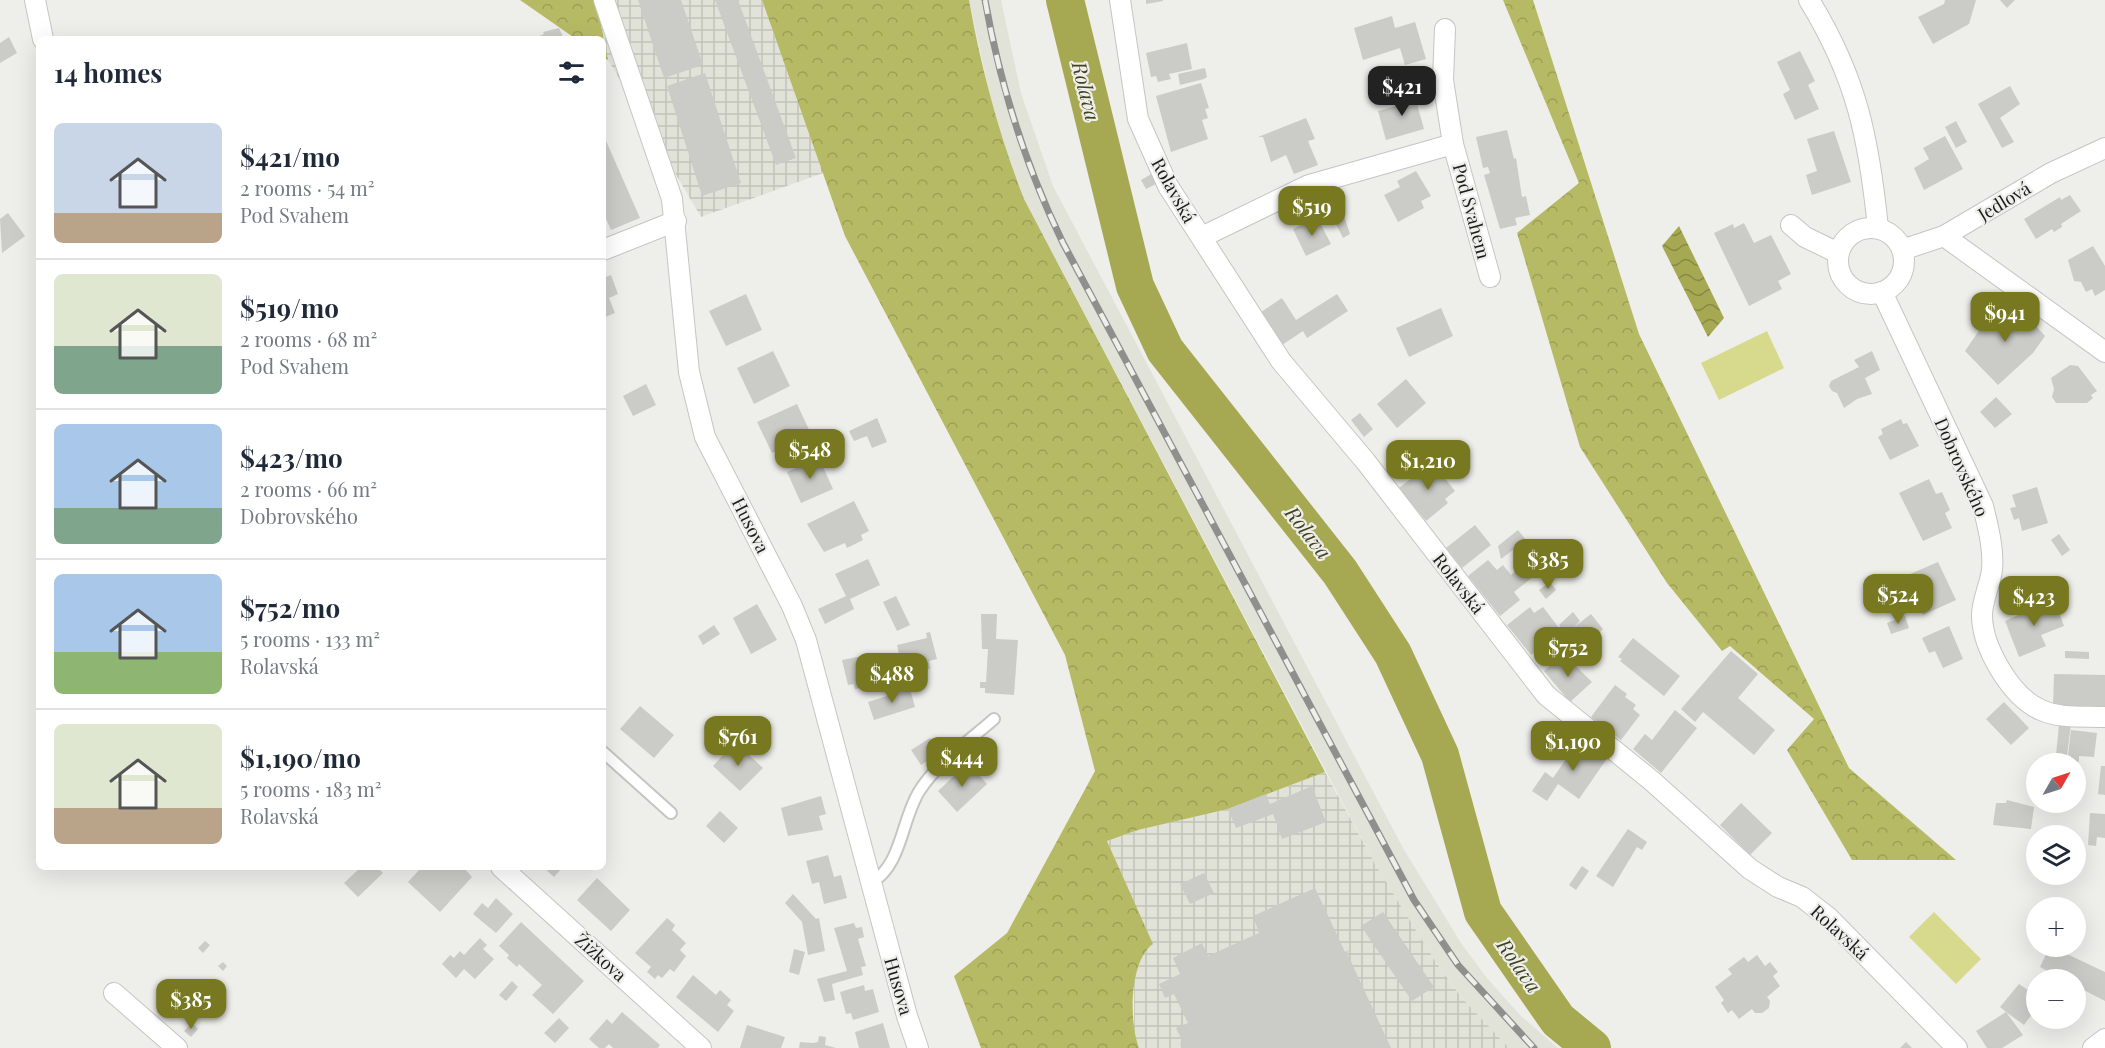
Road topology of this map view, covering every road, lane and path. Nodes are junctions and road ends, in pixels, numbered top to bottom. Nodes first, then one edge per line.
1 (34, 0) edge
2 (604, 0) edge
3 (1120, 0) edge
4 (1809, 0) edge
5 (1445, 29) dead end
6 (42, 36) edge
7 (1453, 144) junction
8 (2105, 148) edge
9 (676, 221) junction
10 (1791, 225) dead end
11 (1878, 228) junction
12 (1944, 236) junction
13 (1202, 237) junction
14 (606, 249) edge
15 (1902, 250) junction
16 (1838, 253) junction
17 (1490, 278) dead end
18 (1882, 292) junction
19 (2105, 352) edge
20 (2105, 717) edge
21 (994, 719) dead end
22 (606, 755) edge
23 (671, 813) dead end
24 (504, 870) edge
25 (871, 883) junction
26 (114, 993) dead end
27 (2105, 1039) edge
28 (177, 1048) edge
29 (702, 1048) edge
30 (918, 1048) edge
31 (1957, 1048) edge
32 (2093, 1048) edge

1 - 6 street
2 - 9 street, Husova
3 - 13 street, Rolavská
4 - 11 street
5 - 7 street, Pod Svahem
7 - 13 street, Pod Svahem
7 - 17 street, Pod Svahem
8 - 12 street, Jedlová
9 - 14 street
9 - 25 street, Husova
10 - 16 street
11 - 15 street
11 - 16 street
12 - 15 street, Jedlová
12 - 19 street
13 - 31 street, Rolavská
15 - 18 street
16 - 18 street
18 - 20 street, Dobrovského
21 - 25 lane
22 - 23 lane
24 - 29 street, Žižkova
25 - 30 street, Husova
26 - 28 street
27 - 32 street

